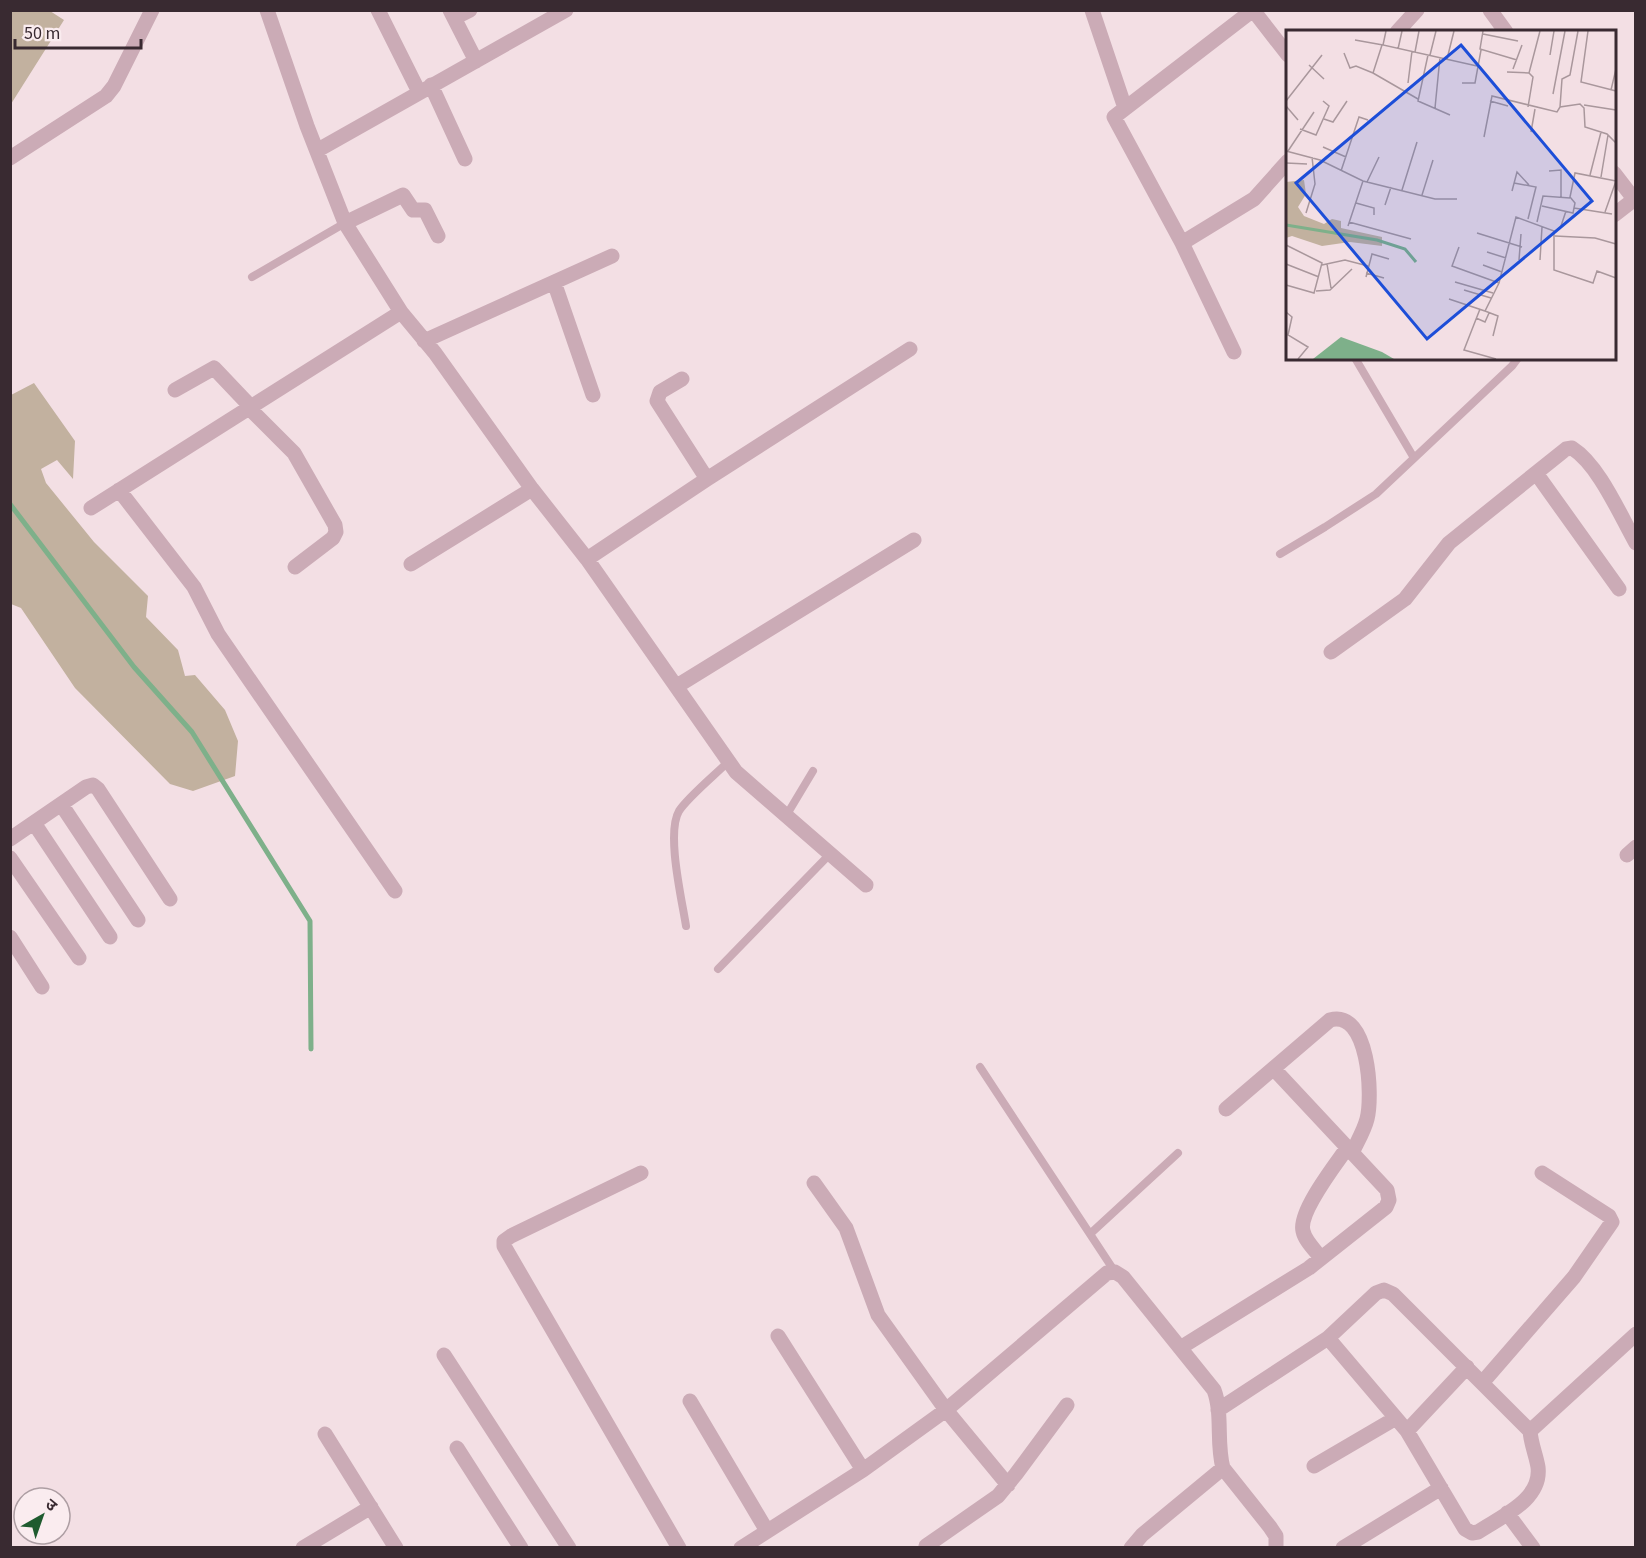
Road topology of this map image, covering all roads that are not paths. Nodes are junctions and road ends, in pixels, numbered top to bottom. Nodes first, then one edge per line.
1 (152, 10) edge
2 (267, 10) edge
3 (378, 10) edge
4 (470, 10) edge
5 (566, 10) edge
6 (1092, 10) edge
7 (1417, 10) edge
8 (1490, 10) edge
9 (452, 14) edge
10 (1398, 30) edge
11 (1505, 30) edge
12 (1286, 54) edge
13 (476, 61) junction
14 (425, 88) junction
15 (1125, 108) junction
16 (318, 150) junction
17 (10, 158) edge
18 (465, 159) dead end
19 (1286, 162) edge
20 (1616, 175) edge
21 (1635, 198) edge
22 (1616, 213) edge
23 (345, 223) junction
24 (438, 236) dead end
25 (1182, 243) junction
26 (612, 256) dead end
27 (252, 277) dead end
28 (554, 282) junction
29 (400, 312) junction
30 (424, 341) junction
31 (910, 349) dead end
32 (1234, 352) dead end
33 (1356, 360) edge
34 (1516, 360) edge
35 (682, 379) dead end
36 (175, 390) dead end
37 (593, 395) dead end
38 (250, 408) junction
39 (1414, 458) junction
40 (1536, 473) junction
41 (707, 479) junction
42 (532, 489) junction
43 (119, 490) junction
44 (91, 508) dead end
45 (914, 540) dead end
46 (1635, 543) edge
47 (1280, 554) dead end
48 (587, 559) junction
49 (411, 564) dead end
50 (296, 567) dead end
51 (1619, 589) dead end
52 (1331, 652) dead end
53 (677, 686) junction
54 (728, 762) junction
55 (813, 771) dead end
56 (61, 804) junction
57 (786, 816) junction
58 (34, 823) junction
59 (12, 836) edge
60 (830, 854) junction
61 (10, 858) edge
62 (866, 885) dead end
63 (395, 891) dead end
64 (170, 899) dead end
65 (138, 920) dead end
66 (686, 926) dead end
67 (10, 937) edge
68 (110, 937) dead end
69 (79, 958) dead end
70 (718, 969) dead end
71 (42, 987) dead end
72 (980, 1067) dead end
73 (1274, 1069) junction
74 (1226, 1109) dead end
75 (1349, 1150) junction
76 (1178, 1153) dead end
77 (640, 1173) dead end
78 (1542, 1173) dead end
79 (814, 1183) dead end
80 (1090, 1234) junction
81 (1321, 1258) junction
82 (1115, 1272) junction
83 (1635, 1334) edge
84 (778, 1336) dead end
85 (1328, 1338) junction
86 (1180, 1348) junction
87 (444, 1355) dead end
88 (1467, 1367) junction
89 (1482, 1383) junction
90 (690, 1401) dead end
91 (1067, 1405) dead end
92 (946, 1410) junction
93 (1218, 1410) junction
94 (1396, 1418) junction
95 (1407, 1431) junction
96 (1530, 1431) junction
97 (325, 1434) dead end
98 (457, 1448) dead end
99 (1314, 1466) dead end
100 (1224, 1468) junction
101 (863, 1470) junction
102 (1008, 1485) junction
103 (1441, 1488) junction
104 (371, 1507) junction
105 (1507, 1513) junction
106 (767, 1531) junction
107 (926, 1546) dead end
108 (303, 1548) edge
109 (396, 1548) edge
110 (521, 1548) edge
111 (569, 1548) edge
112 (679, 1548) edge
113 (741, 1548) edge
114 (1131, 1548) edge
115 (1276, 1548) edge
116 (1343, 1548) edge
117 (1533, 1548) edge

1 - 17 street
2 - 16 street
3 - 14 street
4 - 9 street
5 - 13 street
6 - 15 street
7 - 10 street
8 - 11 street
9 - 13 street
12 - 15 street
13 - 14 street
14 - 16 street
14 - 18 street
15 - 25 street
16 - 23 street
19 - 25 street
20 - 21 street
21 - 22 street
23 - 24 street
23 - 27 lane
23 - 29 street
25 - 32 street
26 - 28 street
28 - 30 street
28 - 37 street
29 - 30 street
29 - 38 street
30 - 42 street
31 - 41 street
33 - 39 lane
34 - 39 lane
35 - 41 street
36 - 38 street
38 - 43 street
38 - 50 street
39 - 47 lane
40 - 46 street
40 - 51 street
40 - 52 street
41 - 48 street
42 - 48 street
42 - 49 street
43 - 44 street
43 - 63 street
45 - 53 street
48 - 53 street
53 - 54 street
54 - 57 street
54 - 66 lane
55 - 57 lane
56 - 58 street
56 - 64 street
56 - 65 street
57 - 60 street
58 - 59 street
58 - 68 street
60 - 62 street
60 - 70 lane
61 - 69 street
67 - 71 street
72 - 80 lane
73 - 74 street
73 - 75 street
73 - 75 street
75 - 81 street
75 - 81 street
76 - 80 lane
77 - 112 street
78 - 89 street
79 - 92 street
80 - 82 lane
81 - 86 street
82 - 86 street
82 - 92 street
83 - 96 street
84 - 101 street
85 - 88 street
85 - 93 street
85 - 94 street
86 - 93 street
87 - 111 street
88 - 89 street
88 - 95 street
89 - 96 street
90 - 106 street
91 - 102 street
92 - 101 street
92 - 102 street
93 - 100 street
94 - 95 street
94 - 99 street
95 - 103 street
96 - 105 street
97 - 104 street
98 - 110 street
100 - 114 street
100 - 115 street
101 - 106 street
102 - 107 street
103 - 105 street
103 - 116 street
104 - 108 street
104 - 109 street
105 - 117 street
106 - 113 street

